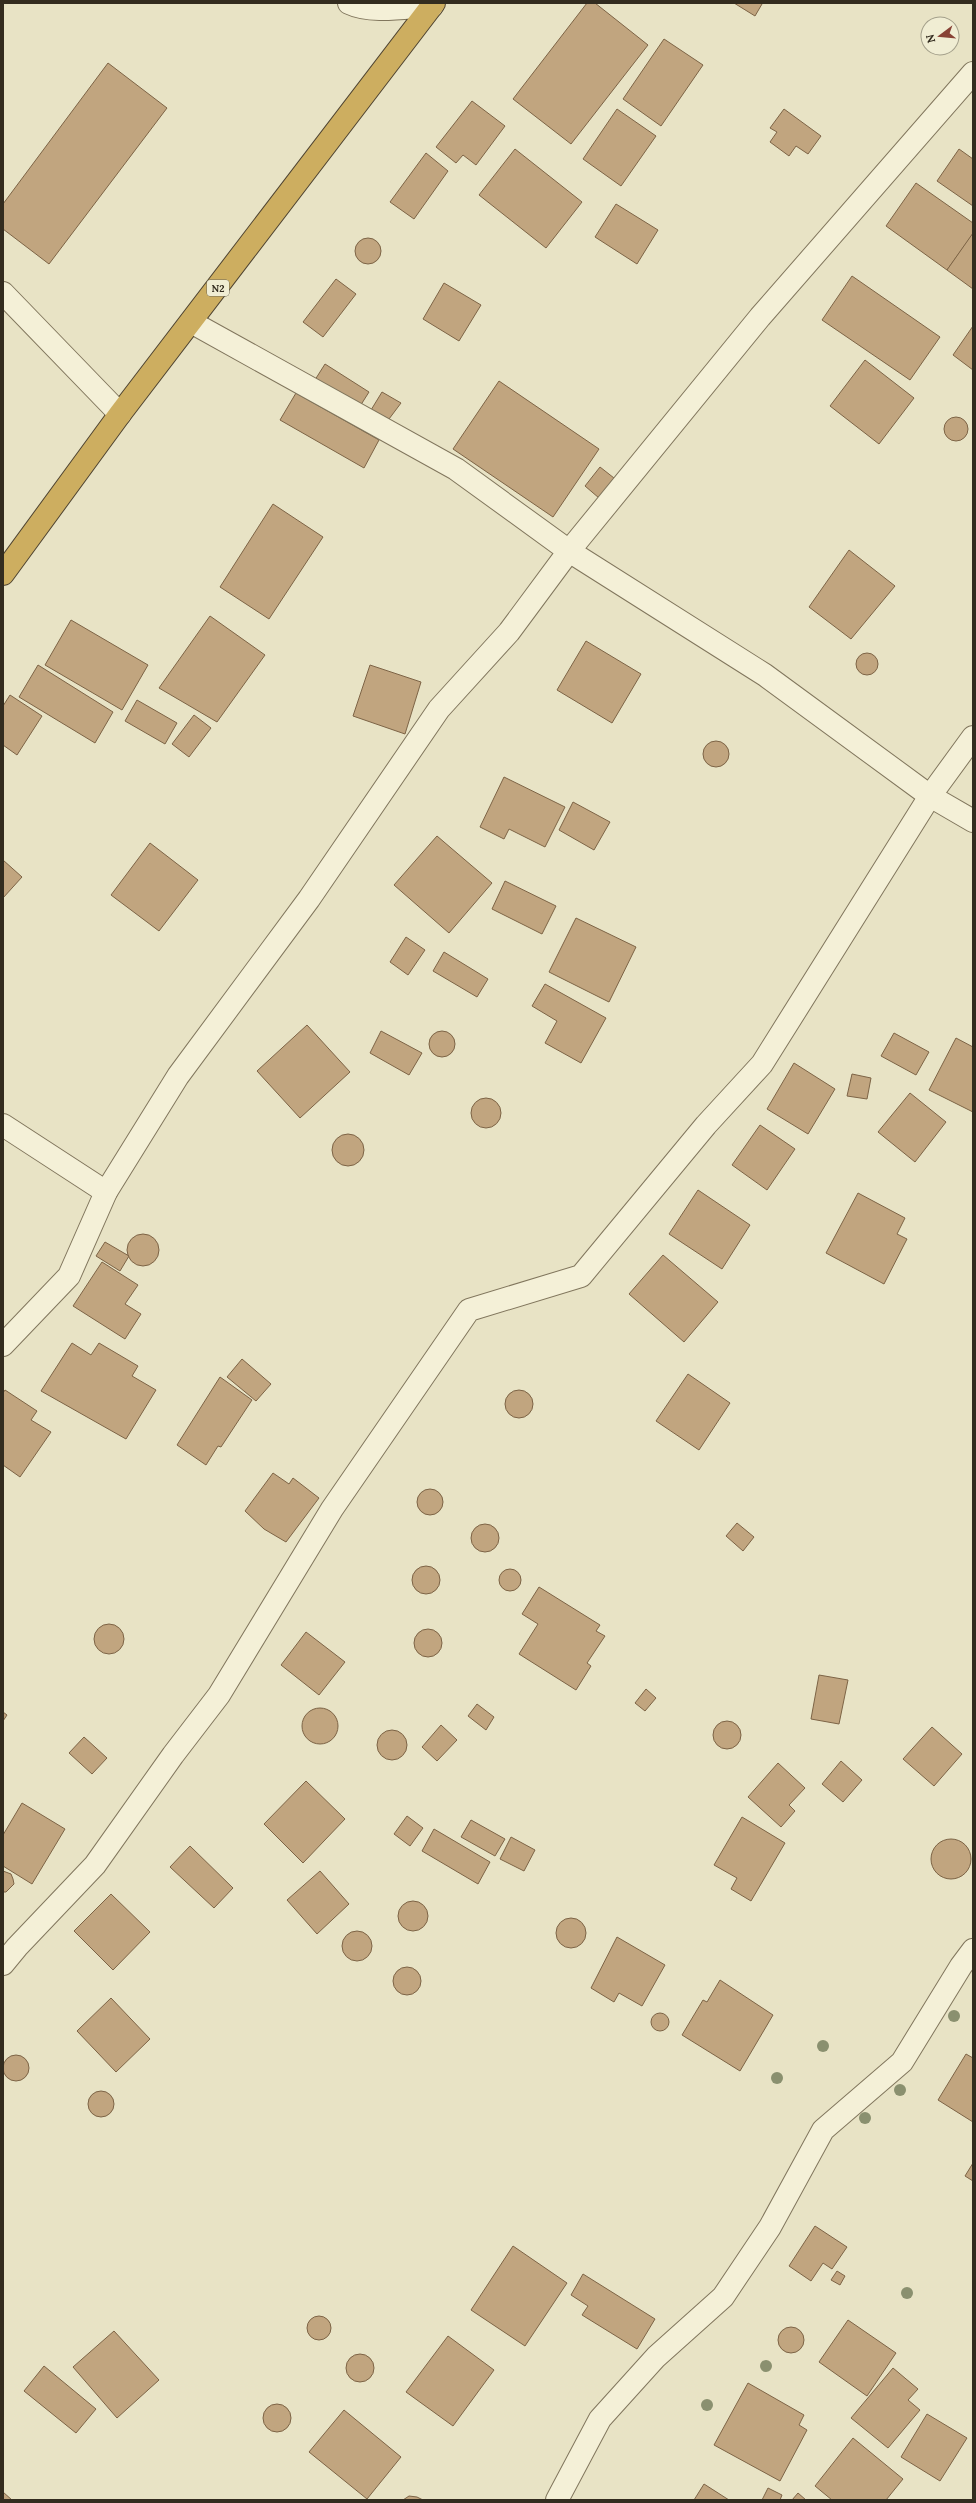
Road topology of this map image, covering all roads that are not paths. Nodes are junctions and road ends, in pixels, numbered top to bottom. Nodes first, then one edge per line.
1 (349, 3) edge
2 (433, 4) edge
3 (973, 73) edge
4 (3, 293) edge
5 (191, 322) junction
6 (120, 414) junction
7 (569, 551) junction
8 (3, 574) edge
9 (973, 737) edge
10 (930, 796) junction
11 (973, 821) edge
12 (3, 1125) edge
13 (106, 1192) junction
14 (3, 1345) edge
15 (973, 1950) edge
16 (3, 1964) edge
17 (557, 2500) edge

1 - 2 street
2 - 5 highway, N2
3 - 7 street
4 - 6 street
5 - 6 highway, N2
5 - 7 street
6 - 8 highway, N2
7 - 10 street
7 - 13 street
9 - 10 street
10 - 11 street
10 - 16 street
12 - 13 street
13 - 14 street
15 - 17 street

